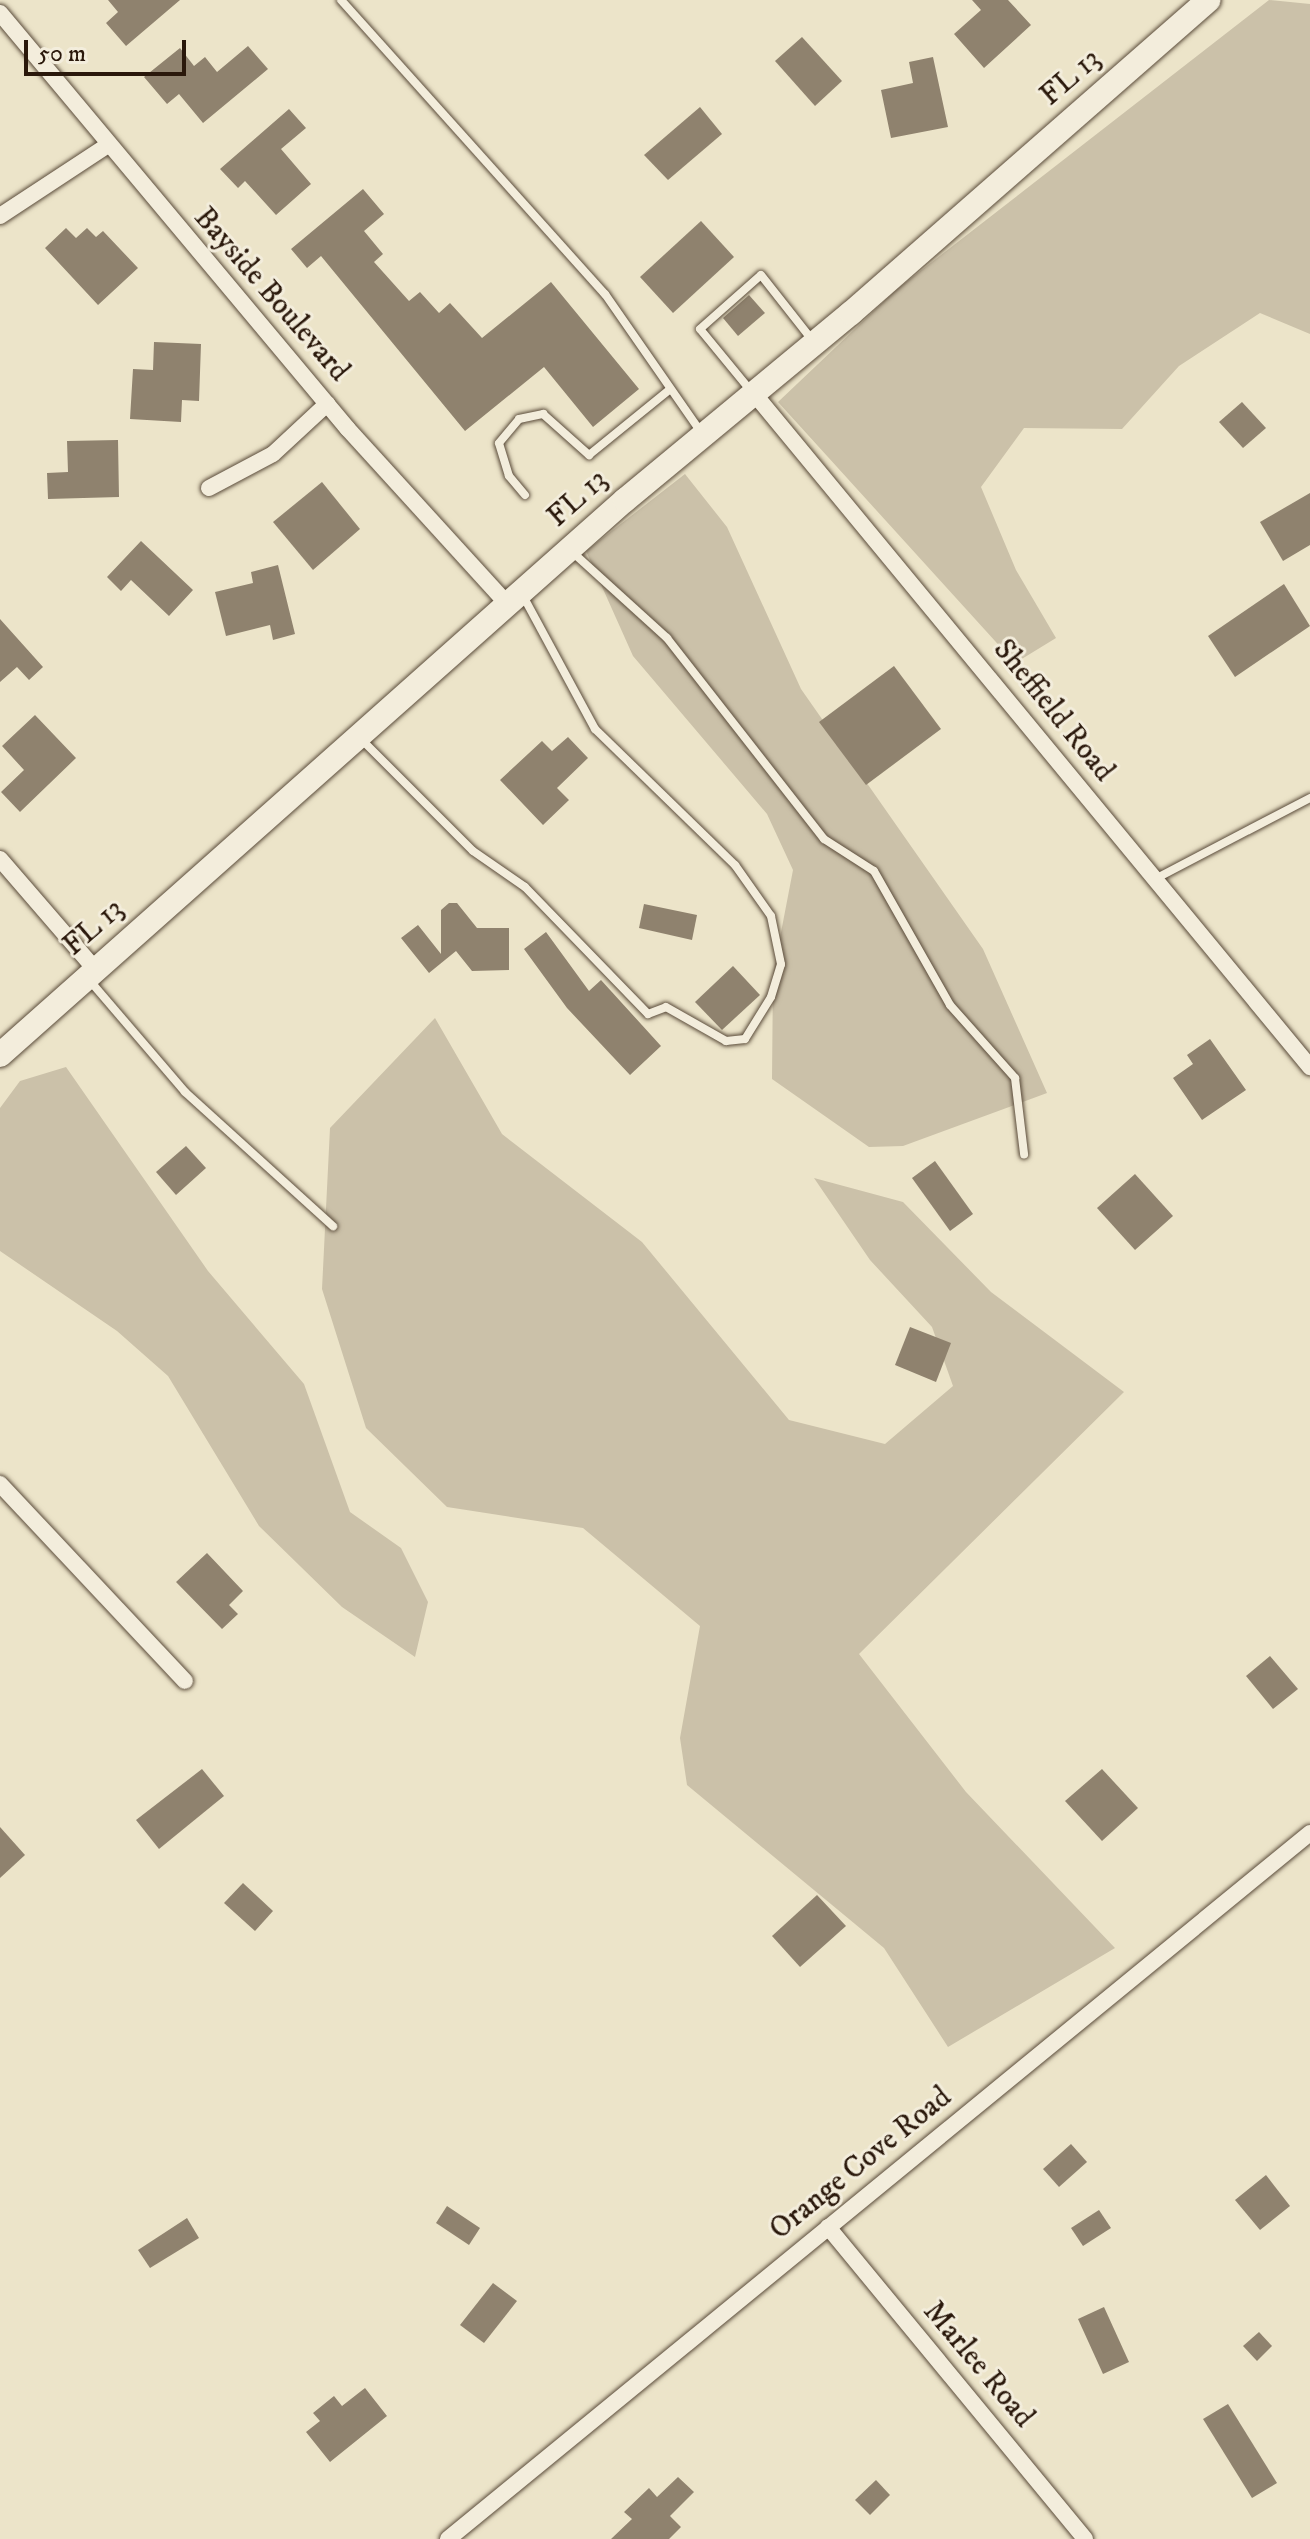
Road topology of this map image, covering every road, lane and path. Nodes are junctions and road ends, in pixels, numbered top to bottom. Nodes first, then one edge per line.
1 (1208, 0) edge
2 (348, 2) edge
3 (0, 13) edge
4 (108, 145) junction
5 (0, 216) edge
6 (814, 343) junction
7 (669, 390) junction
8 (752, 391) junction
9 (327, 404) junction
10 (702, 433) junction
11 (209, 488) dead end
12 (525, 495) dead end
13 (570, 550) junction
14 (515, 599) junction
15 (361, 739) junction
16 (1310, 798) edge
17 (0, 859) edge
18 (1155, 879) junction
19 (91, 973) junction
20 (0, 1055) edge
21 (1310, 1067) edge
22 (1024, 1154) dead end
23 (333, 1226) dead end
24 (0, 1484) edge
25 (185, 1681) dead end
26 (1310, 1833) edge
27 (828, 2227) junction
28 (448, 2539) edge
29 (1085, 2539) edge

1 - 6 main road, FL 13
2 - 7 lane
3 - 4 street, Bayside Boulevard
4 - 5 street
4 - 9 street, Bayside Boulevard
6 - 8 main road, FL 13
6 - 8 lane
7 - 10 lane
7 - 12 lane
8 - 10 main road, FL 13
8 - 18 street, Sheffield Road
9 - 11 street
9 - 14 street, Bayside Boulevard
10 - 13 main road, FL 13
13 - 14 main road, FL 13
13 - 22 lane
14 - 15 main road, FL 13
14 - 15 lane
15 - 19 main road, FL 13
16 - 18 lane
17 - 19 street
18 - 21 street, Sheffield Road
19 - 20 main road, FL 13
19 - 23 lane
24 - 25 street
26 - 27 street, Orange Cove Road
27 - 28 street, Orange Cove Road
27 - 29 street, Marlee Road

